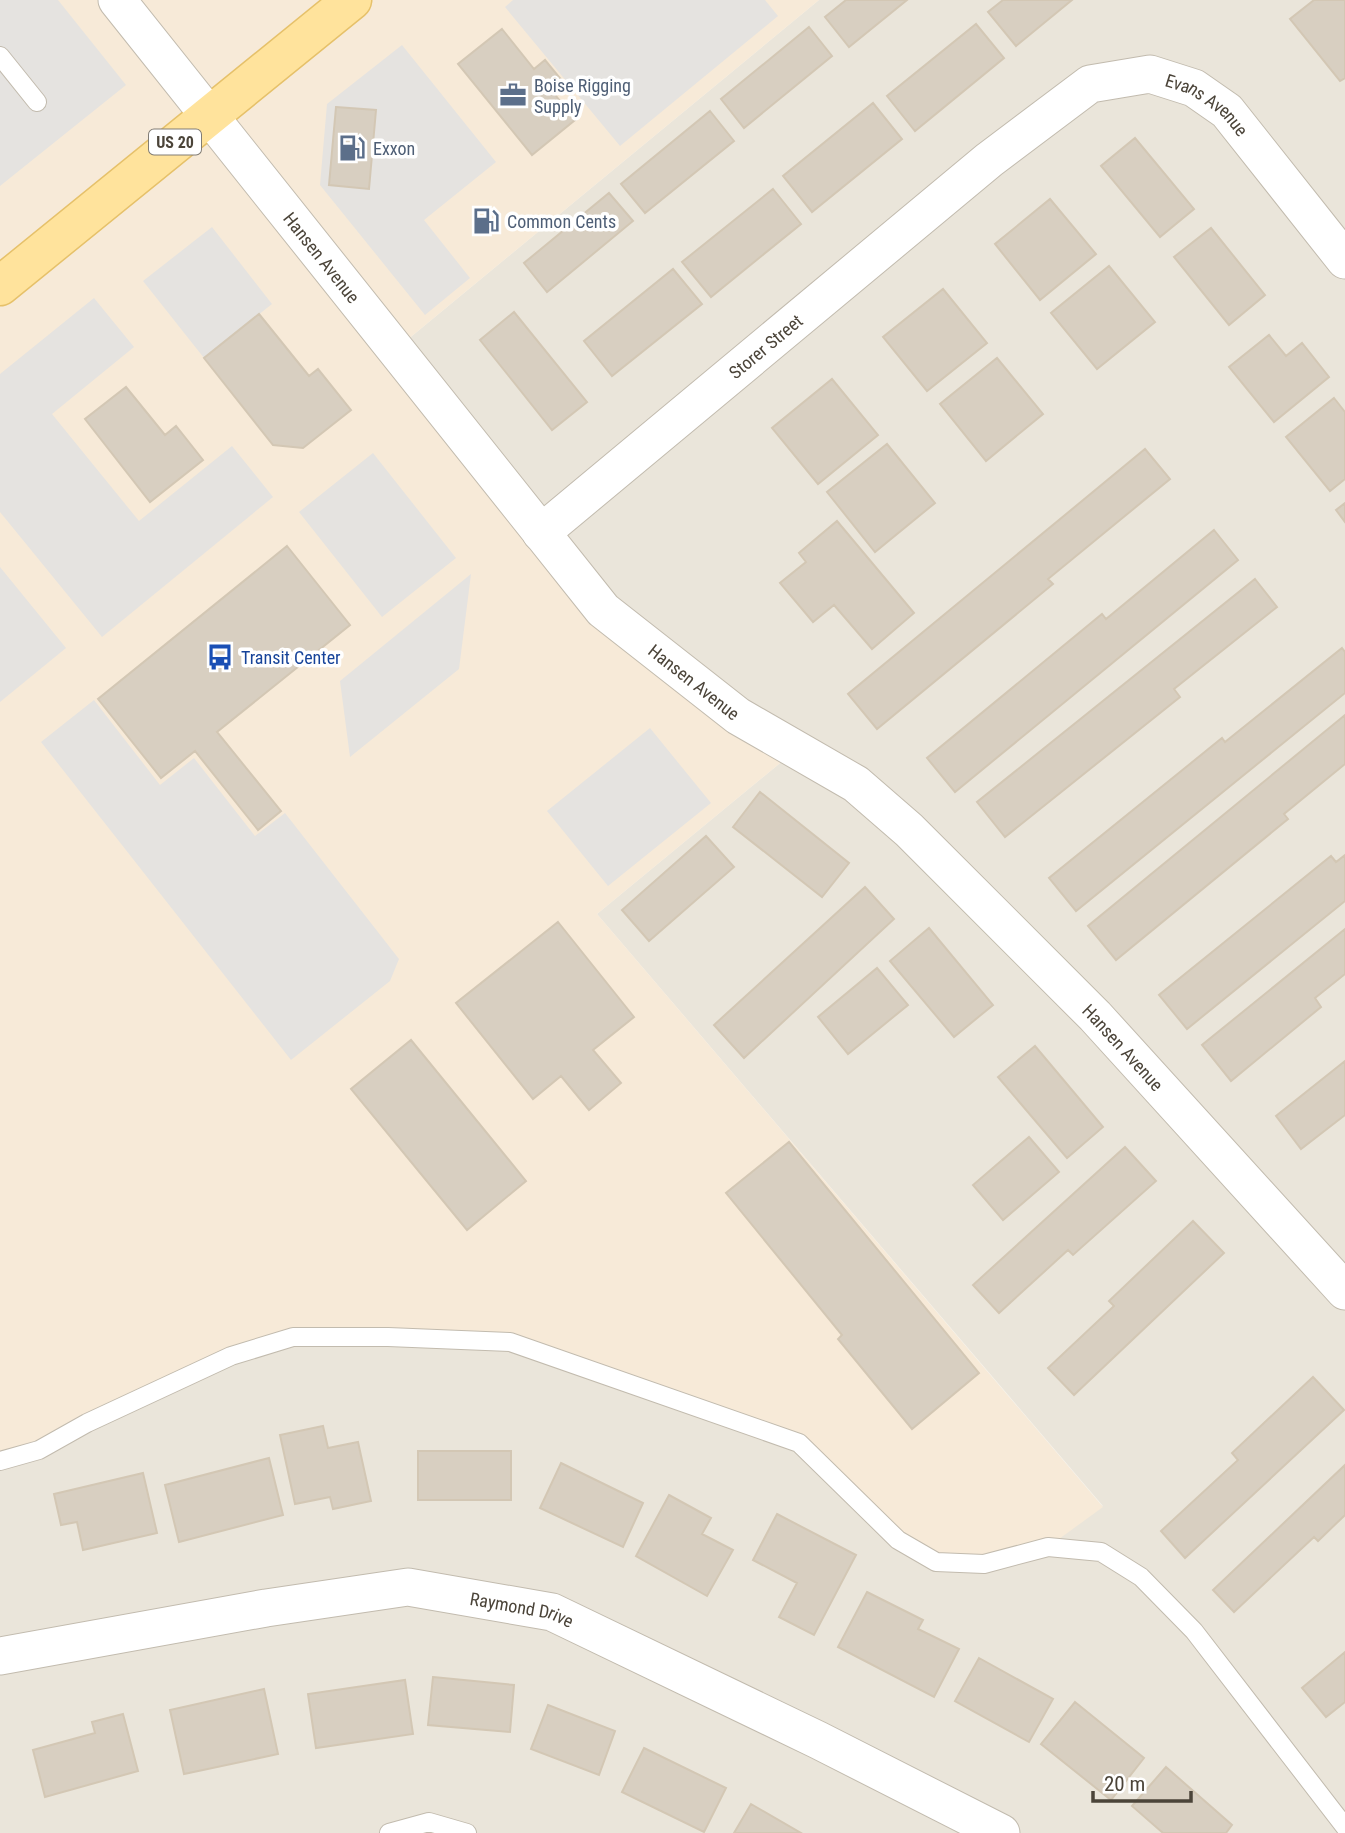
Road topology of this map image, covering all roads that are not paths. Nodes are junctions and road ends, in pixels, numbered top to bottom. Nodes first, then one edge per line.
1 (117, 0) edge
2 (352, 0) edge
3 (0, 56) edge
4 (37, 102) dead end
5 (208, 115) junction
6 (989, 160) joint
7 (1345, 260) edge
8 (0, 286) edge
9 (541, 533) junction
10 (1345, 1291) edge
11 (0, 1461) edge
12 (0, 1656) edge
13 (1345, 1827) edge
14 (389, 1833) edge
15 (467, 1833) edge
16 (1001, 1833) edge

1 - 5 street, Hansen Avenue
2 - 5 main road, US 20
3 - 4 lane
5 - 8 main road, US 20
5 - 9 street, Hansen Avenue
6 - 7 street, Evans Avenue
6 - 9 street, Storer Street
9 - 10 street, Hansen Avenue
11 - 13 lane
12 - 16 street, Raymond Drive
14 - 15 lane

